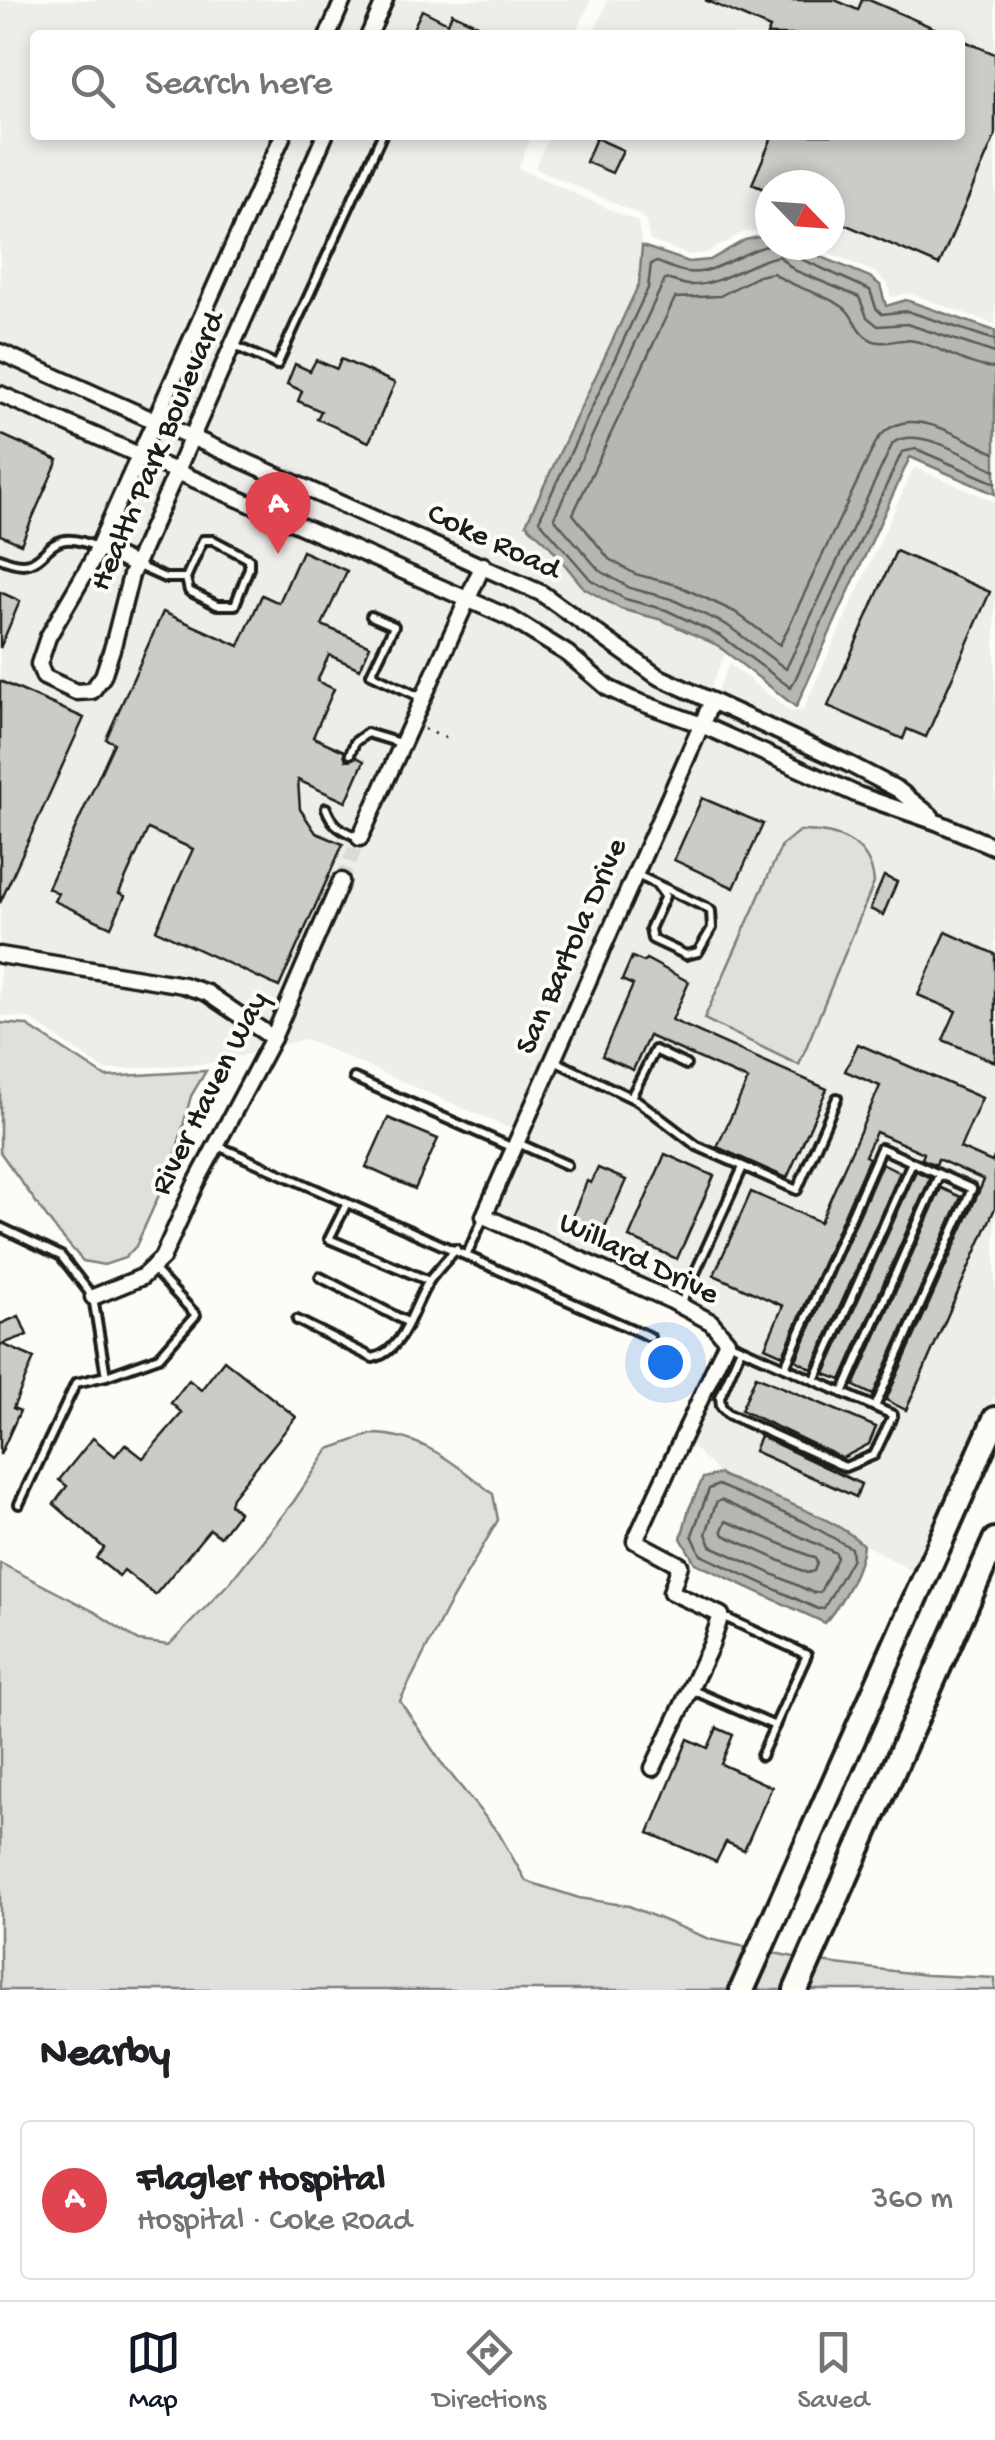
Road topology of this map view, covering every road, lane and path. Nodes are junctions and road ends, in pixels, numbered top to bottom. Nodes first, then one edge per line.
1 (343, 0) edge
2 (384, 0) edge
3 (330, 30) edge
4 (371, 30) edge
5 (281, 140) edge
6 (323, 140) edge
7 (380, 140) edge
8 (232, 345) junction
9 (0, 352) edge
10 (0, 394) edge
11 (156, 421) junction
12 (191, 437) junction
13 (140, 457) junction
14 (176, 472) junction
15 (98, 548) junction
16 (0, 558) edge
17 (135, 565) junction
18 (482, 565) junction
19 (186, 578) junction
20 (466, 599) junction
21 (371, 616) dead end
22 (422, 698) junction
23 (712, 700) junction
24 (702, 726) junction
25 (423, 728) dead end
26 (448, 739) dead end
27 (401, 744) junction
28 (350, 754) dead end
29 (326, 808) dead end
30 (939, 823) junction
31 (360, 838) joint
32 (995, 847) edge
33 (636, 875) junction
34 (341, 881) tunnel mouth
35 (656, 884) junction
36 (0, 954) edge
37 (273, 1038) junction
38 (554, 1060) junction
39 (686, 1065) dead end
40 (354, 1078) dead end
41 (631, 1097) junction
42 (836, 1098) dead end
43 (217, 1145) junction
44 (516, 1146) junction
45 (912, 1162) junction
46 (568, 1165) dead end
47 (743, 1168) junction
48 (940, 1174) junction
49 (347, 1203) junction
50 (484, 1216) junction
51 (0, 1227) edge
52 (456, 1249) junction
53 (467, 1254) junction
54 (152, 1268) junction
55 (320, 1277) dead end
56 (429, 1281) junction
57 (93, 1298) junction
58 (680, 1306) junction
59 (297, 1320) dead end
60 (407, 1322) junction
61 (650, 1337) dead end
62 (726, 1341) junction
63 (741, 1348) junction
64 (785, 1367) junction
65 (106, 1376) junction
66 (815, 1380) junction
67 (843, 1393) junction
68 (875, 1407) junction
69 (995, 1419) edge
70 (19, 1504) dead end
71 (995, 1540) edge
72 (721, 1615) junction
73 (690, 1689) junction
74 (775, 1726) junction
75 (761, 1756) dead end
76 (652, 1768) dead end
77 (742, 1990) edge
78 (796, 1990) edge

1 - 3 street
2 - 4 street
5 - 11 street, Health Park Boulevard
6 - 8 street, Health Park Boulevard
7 - 8 lane
8 - 12 street, Health Park Boulevard
9 - 11 street, Coke Road
10 - 13 street, Coke Road
11 - 12 street, Coke Road
11 - 13 street, Health Park Boulevard
12 - 14 street, Health Park Boulevard
12 - 18 street, Coke Road
13 - 14 street, Coke Road
13 - 15 street, Health Park Boulevard
14 - 17 street, Health Park Boulevard
14 - 20 street, Coke Road
15 - 16 lane
15 - 17 street
15 - 17 street, Health Park Boulevard
17 - 19 lane
18 - 20 street
18 - 23 street, Coke Road
19 - 19 lane
20 - 22 street
20 - 24 street, Coke Road
21 - 22 lane
22 - 27 street
23 - 24 street, San Bartola Drive
23 - 30 street, Coke Road
24 - 30 street, Coke Road
24 - 33 street, San Bartola Drive
25 - 26 path
27 - 28 lane
27 - 31 street
29 - 31 lane
30 - 32 street, Coke Road
33 - 35 lane
33 - 38 street, San Bartola Drive
34 - 37 street, River Haven Way
35 - 35 lane
36 - 37 street
37 - 43 street, River Haven Way
38 - 41 lane
38 - 44 street, San Bartola Drive
39 - 41 lane
40 - 44 lane
41 - 47 lane
42 - 47 lane
43 - 49 lane
43 - 54 street, River Haven Way
44 - 46 lane
44 - 50 street, San Bartola Drive
45 - 48 lane
45 - 64 lane
45 - 66 lane
47 - 58 lane
48 - 67 lane
48 - 68 lane
49 - 52 lane
49 - 56 lane
50 - 53 lane
50 - 58 street, Willard Drive
51 - 57 lane
52 - 53 lane
52 - 56 lane
53 - 61 lane
54 - 57 street
54 - 65 lane
55 - 60 lane
56 - 60 lane
57 - 65 lane
58 - 62 street, Willard Drive
59 - 60 lane
62 - 63 lane
62 - 72 street, Willard Drive
63 - 64 lane
63 - 68 lane
64 - 66 lane
65 - 70 lane
66 - 67 lane
67 - 68 lane
69 - 77 main road
71 - 78 main road
72 - 73 street
72 - 74 lane
73 - 74 lane
73 - 76 street
74 - 75 lane

